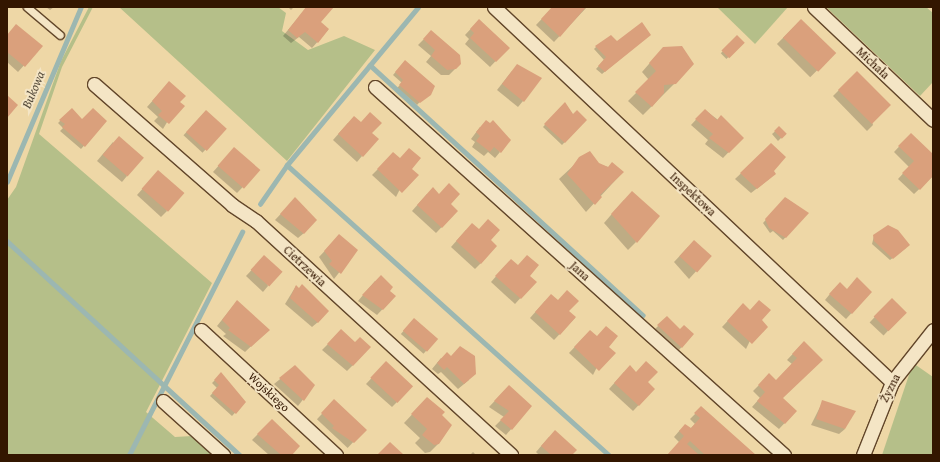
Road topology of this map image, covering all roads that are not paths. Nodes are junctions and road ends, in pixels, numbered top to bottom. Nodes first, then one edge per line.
1 (27, 7) edge
2 (494, 7) edge
3 (814, 7) edge
4 (60, 35) dead end
5 (94, 84) dead end
6 (376, 87) dead end
7 (933, 120) edge
8 (202, 330) dead end
9 (933, 330) edge
10 (892, 382) junction
11 (163, 401) dead end
12 (223, 455) edge
13 (336, 455) edge
14 (511, 455) edge
15 (784, 455) edge
16 (863, 455) edge

1 - 4 lane
2 - 10 street, Inspektowa
3 - 7 street, Michała
5 - 14 street, Cietrzewia
6 - 15 street, Jana
8 - 13 street, Wojskiego
9 - 10 street, Żyzna
10 - 16 street, Żyzna
11 - 12 street

